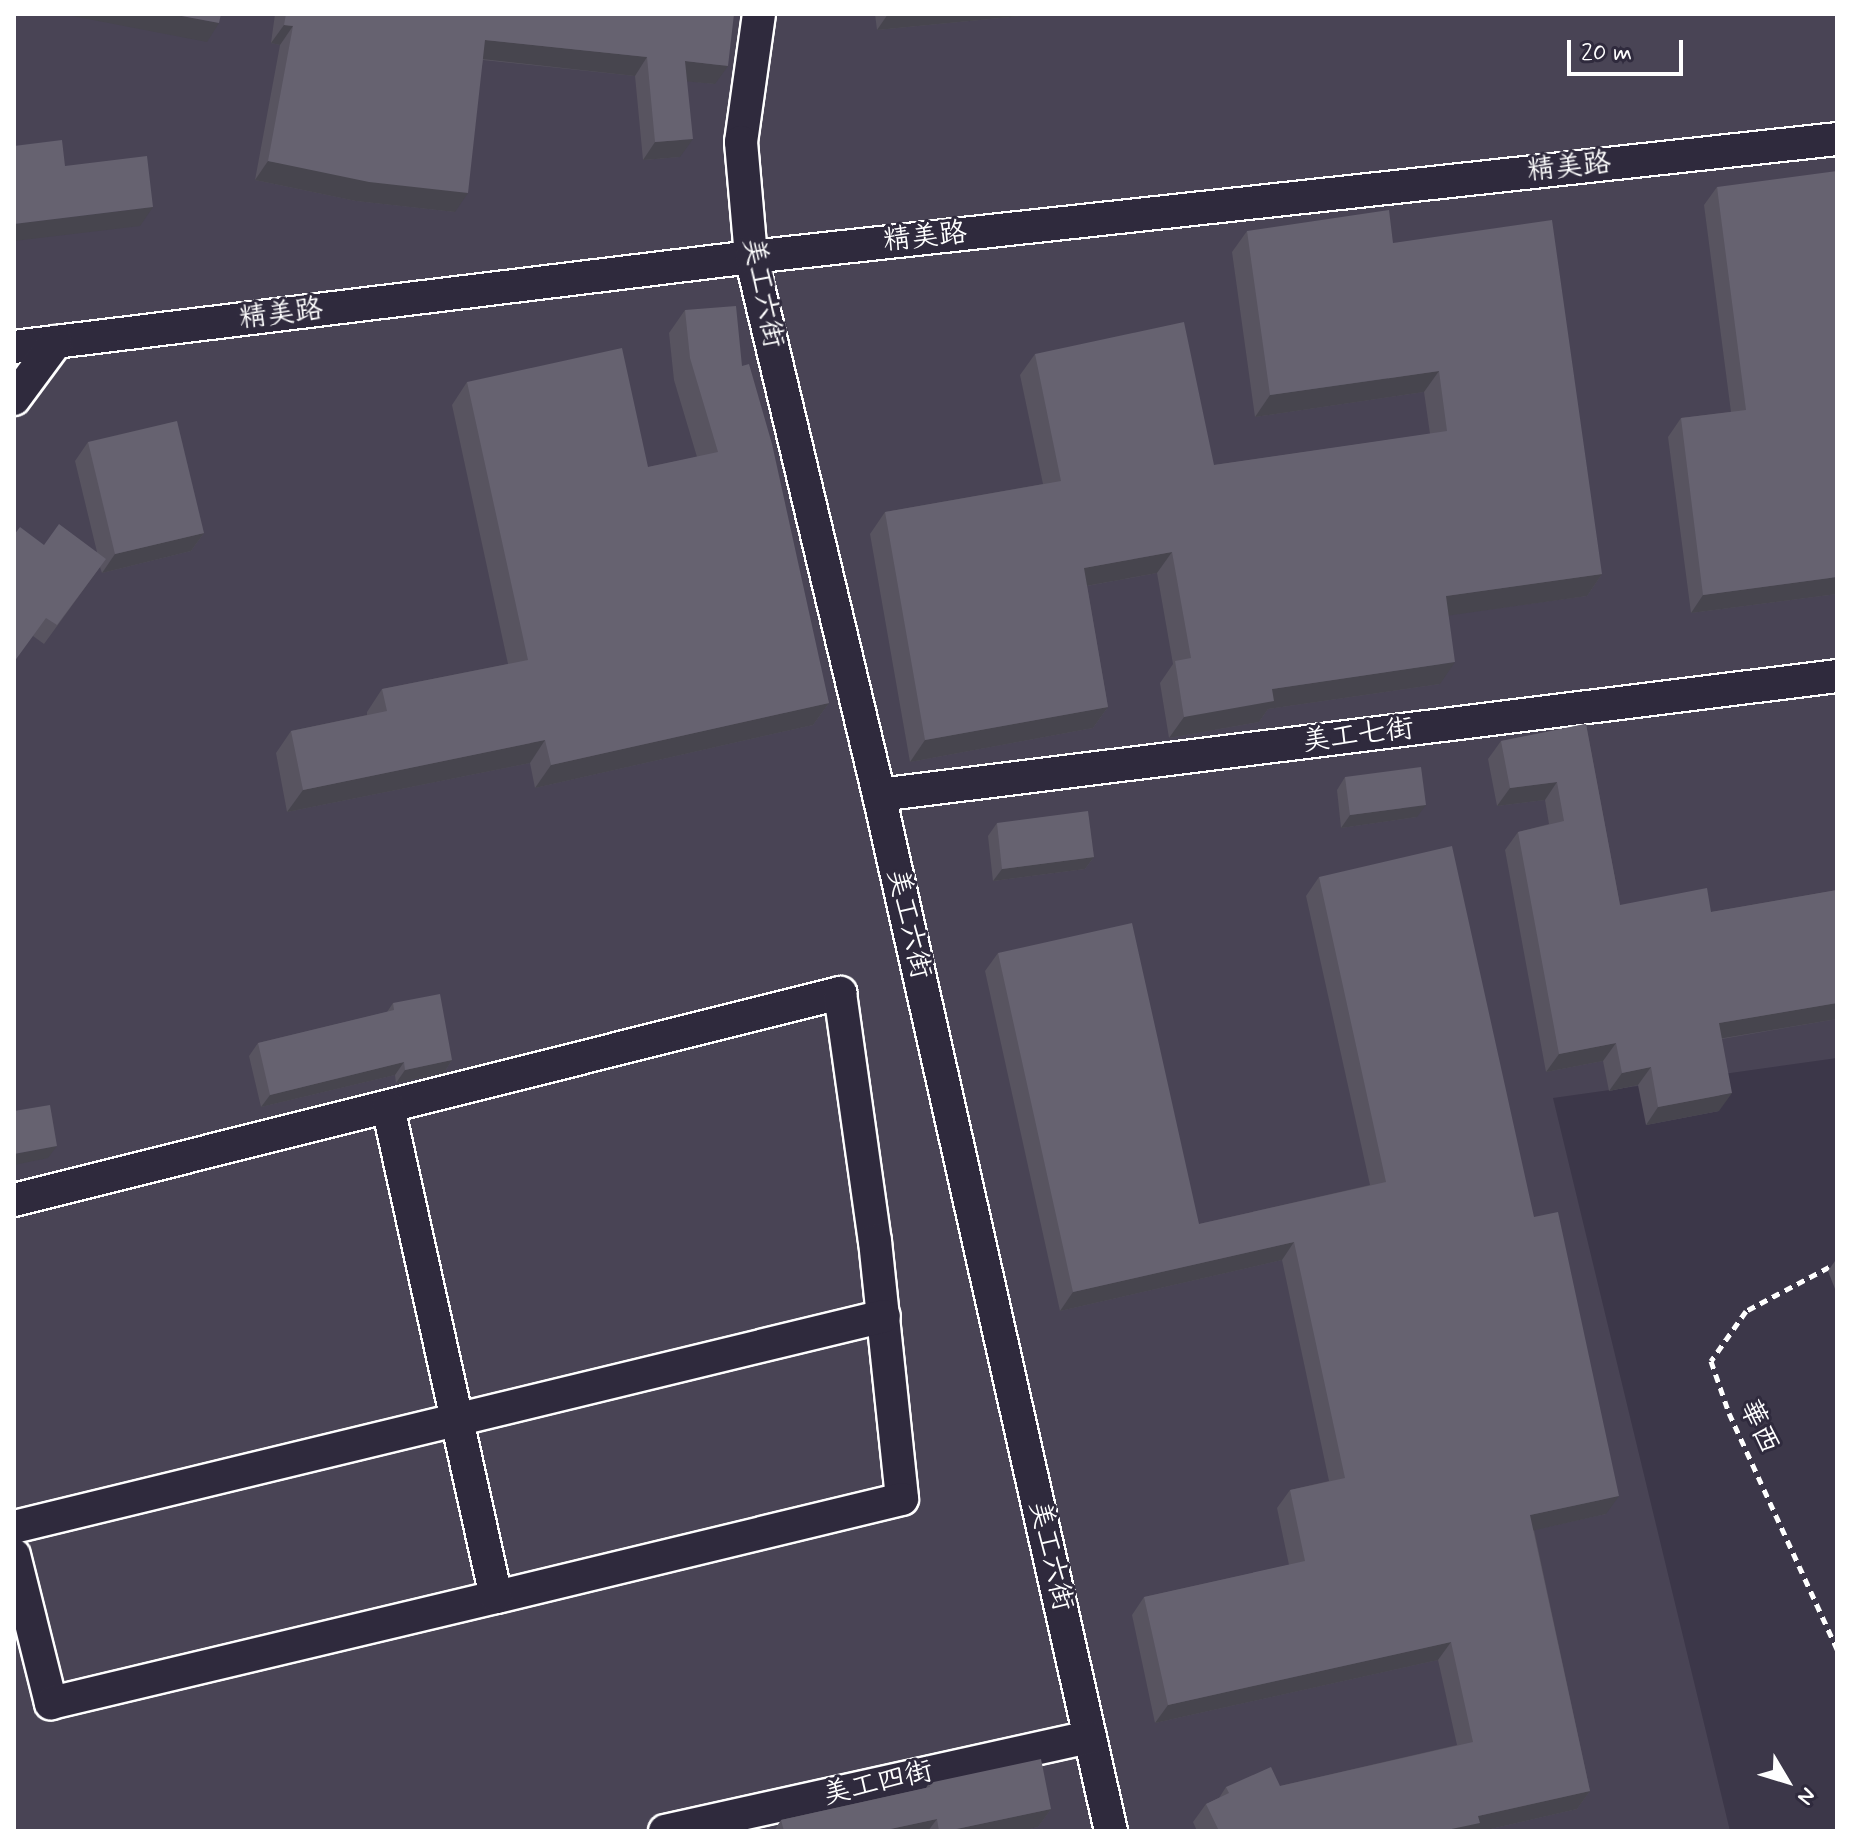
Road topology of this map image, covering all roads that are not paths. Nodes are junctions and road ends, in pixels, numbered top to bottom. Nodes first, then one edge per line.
1 (759, 14) edge
2 (1837, 139) edge
3 (751, 257) junction
4 (56, 342) junction
5 (14, 347) edge
6 (14, 399) edge
7 (1837, 676) edge
8 (879, 795) junction
9 (388, 1107) junction
10 (14, 1200) edge
11 (884, 1316) junction
12 (457, 1420) junction
13 (14, 1527) edge
14 (14, 1555) edge
15 (496, 1597) junction
16 (1090, 1737) junction
17 (665, 1831) edge
18 (1111, 1831) edge

1 - 3 street, 美工六街
2 - 3 street, 精美路
3 - 4 street, 精美路
3 - 8 street, 美工六街
4 - 5 street, 精美路
4 - 6 street
7 - 8 street, 美工七街
8 - 16 street, 美工六街
9 - 10 street
9 - 11 street
9 - 12 street
11 - 12 street
11 - 15 street
12 - 13 street
12 - 15 street
14 - 15 street
16 - 17 street, 美工四街
16 - 18 street, 美工六街

